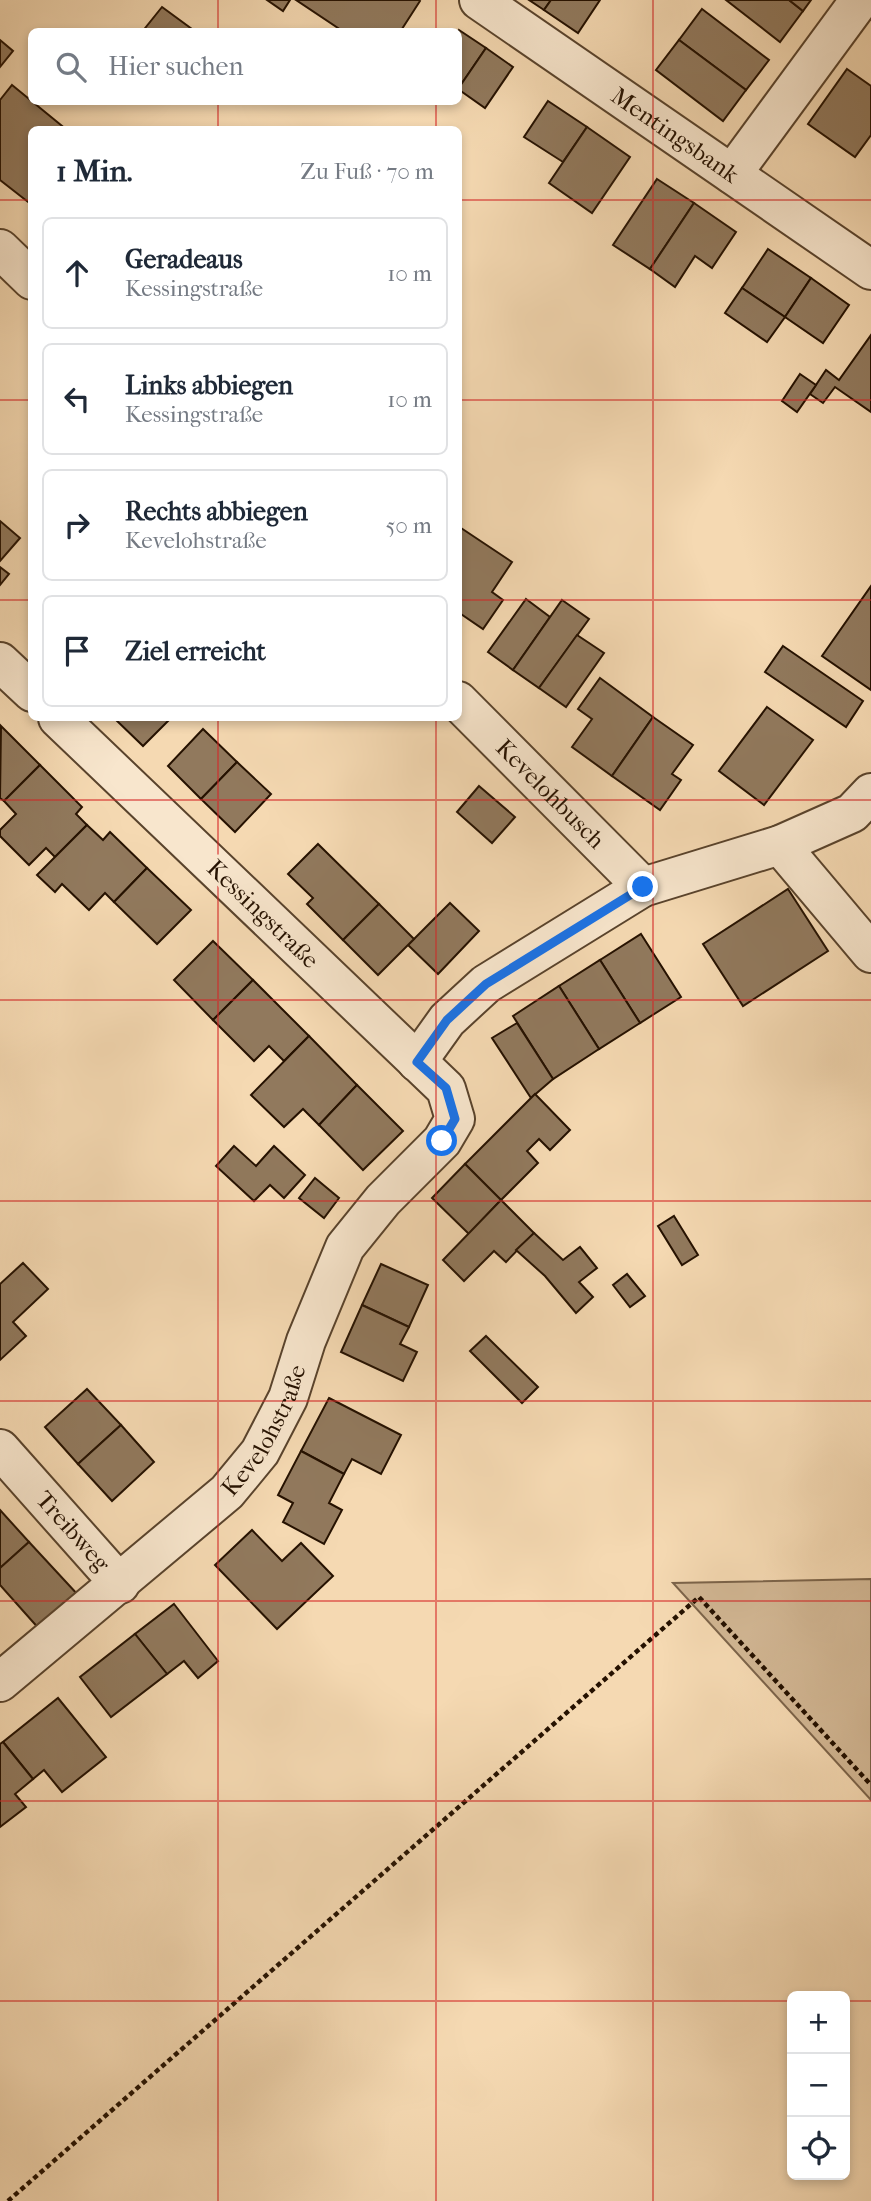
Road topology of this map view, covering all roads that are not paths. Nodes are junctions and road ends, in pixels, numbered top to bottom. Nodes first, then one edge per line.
1 (479, 0) edge
2 (860, 0) edge
3 (732, 174) junction
4 (0, 249) edge
5 (871, 270) edge
6 (28, 276) edge
7 (0, 662) edge
8 (28, 688) edge
9 (462, 705) edge
10 (61, 721) edge
11 (871, 793) edge
12 (780, 845) junction
13 (643, 887) junction
14 (871, 953) edge
15 (417, 1062) junction
16 (455, 1119) joint
17 (0, 1449) edge
18 (120, 1584) junction
19 (0, 1682) edge

1 - 3 street, Mentingsbank
2 - 3 street
3 - 5 street, Mentingsbank
4 - 6 street
7 - 8 street
9 - 13 street, Kevelohbusch
10 - 15 street, Kessingstraße
11 - 12 street
12 - 13 street
12 - 14 street
13 - 15 street
15 - 16 street, Kessingstraße
16 - 18 street, Kevelohstraße
17 - 18 street, Treibweg
18 - 19 street, Kevelohstraße

